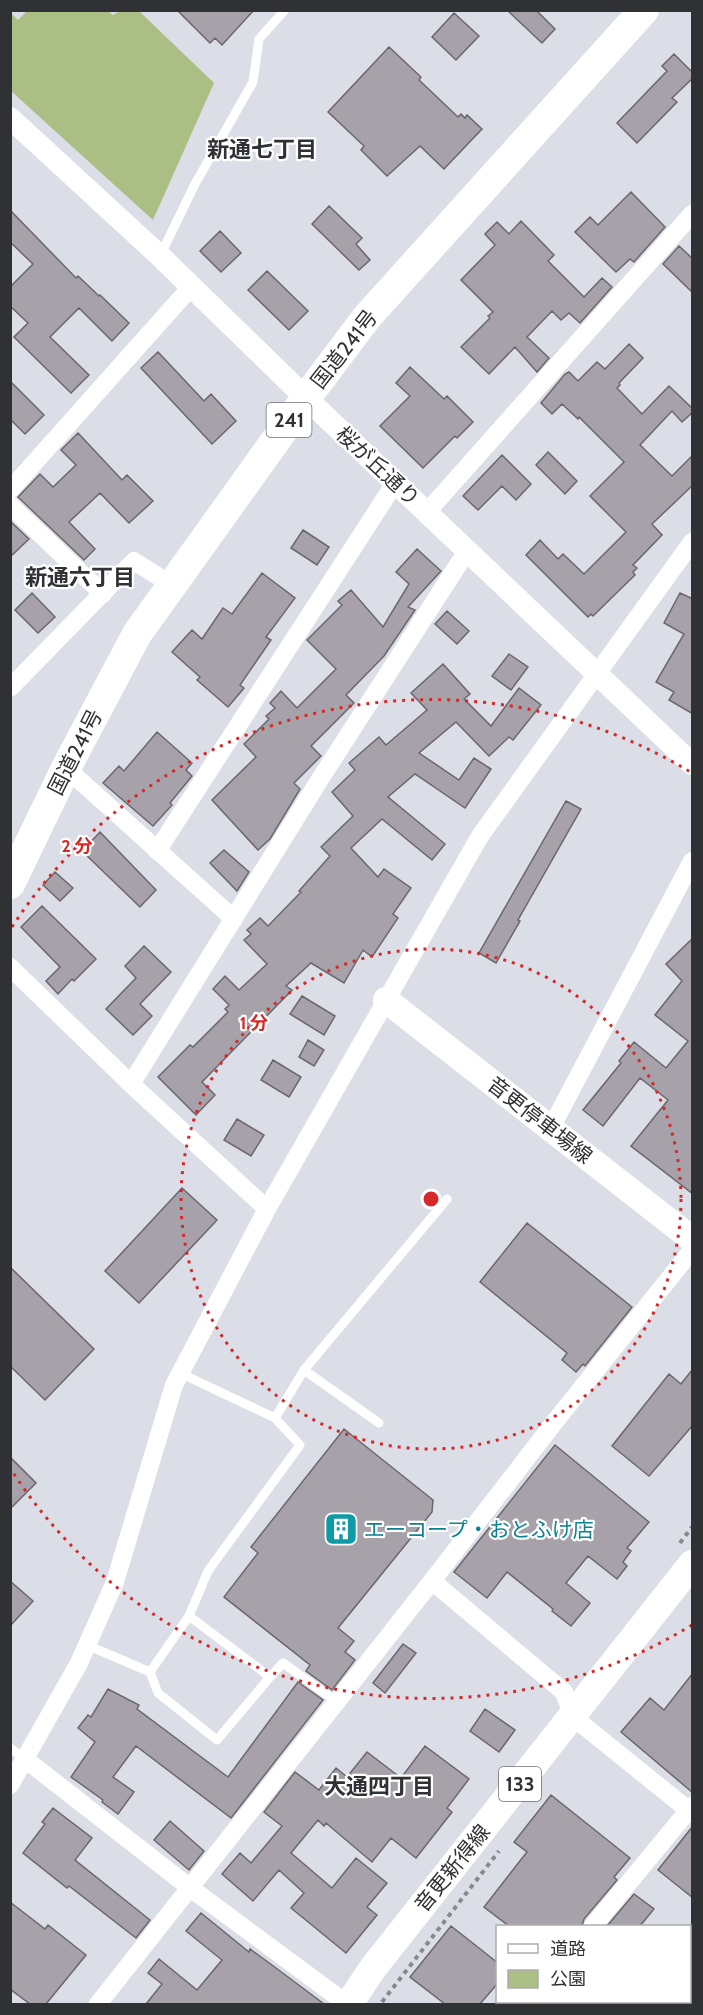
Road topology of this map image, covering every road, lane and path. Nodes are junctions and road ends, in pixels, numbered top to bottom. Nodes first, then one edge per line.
1 (285, 10) edge
2 (644, 10) edge
3 (12, 122) edge
4 (693, 214) edge
5 (160, 256) junction
6 (191, 287) junction
7 (306, 398) junction
8 (395, 483) junction
9 (10, 490) edge
10 (10, 505) edge
11 (427, 512) junction
12 (693, 542) edge
13 (467, 551) junction
14 (172, 585) junction
15 (104, 594) junction
16 (596, 673) junction
17 (10, 688) edge
18 (693, 764) edge
19 (66, 768) junction
20 (157, 851) junction
21 (693, 861) edge
22 (10, 884) edge
23 (234, 919) junction
24 (10, 968) edge
25 (386, 1000) junction
26 (131, 1084) junction
27 (551, 1128) junction
28 (447, 1199) dead end
29 (267, 1209) junction
30 (693, 1239) edge
31 (693, 1250) edge
32 (304, 1370) junction
33 (180, 1373) junction
34 (275, 1419) junction
35 (379, 1423) dead end
36 (693, 1564) edge
37 (432, 1581) junction
38 (189, 1616) junction
39 (87, 1645) junction
40 (150, 1672) junction
41 (270, 1677) junction
42 (337, 1702) junction
43 (573, 1717) junction
44 (18, 1754) edge
45 (10, 1785) edge
46 (692, 1810) edge
47 (504, 1845) dead end
48 (189, 1887) junction
49 (594, 1925) edge
50 (98, 2004) edge
51 (348, 2004) edge
52 (380, 2004) edge

1 - 5 lane
2 - 7 highway, 国道241号 / 241
3 - 5 street, 桜が丘通り
4 - 11 street
5 - 6 street, 桜が丘通り
6 - 7 street, 桜が丘通り
6 - 9 street
7 - 8 street, 桜が丘通り
7 - 14 highway, 国道241号 / 241
8 - 11 street, 桜が丘通り
8 - 20 street
10 - 15 street
11 - 13 street, 桜が丘通り
12 - 16 street
13 - 16 street, 桜が丘通り
13 - 23 street
14 - 15 street
14 - 19 highway, 国道241号 / 241
15 - 17 street
16 - 18 street, 桜が丘通り
16 - 25 street
19 - 20 street
19 - 22 highway, 国道241号 / 241
20 - 23 street
21 - 27 street
23 - 26 street
24 - 26 street
25 - 27 main road, 音更停車場線
25 - 29 street
26 - 29 street
27 - 30 main road, 音更停車場線
28 - 32 lane
29 - 33 street
31 - 37 street
32 - 34 lane
32 - 35 lane
33 - 34 lane
33 - 39 street
34 - 38 lane
36 - 43 main road, 音更新得線 / 133
37 - 42 street
37 - 43 street
38 - 40 lane
38 - 41 lane
39 - 40 lane
39 - 44 street
40 - 41 lane
41 - 42 lane
42 - 48 street
43 - 46 street
43 - 51 main road, 音更新得線 / 133
44 - 45 street
44 - 48 street
46 - 49 street
47 - 52 path
48 - 50 street
48 - 51 street

